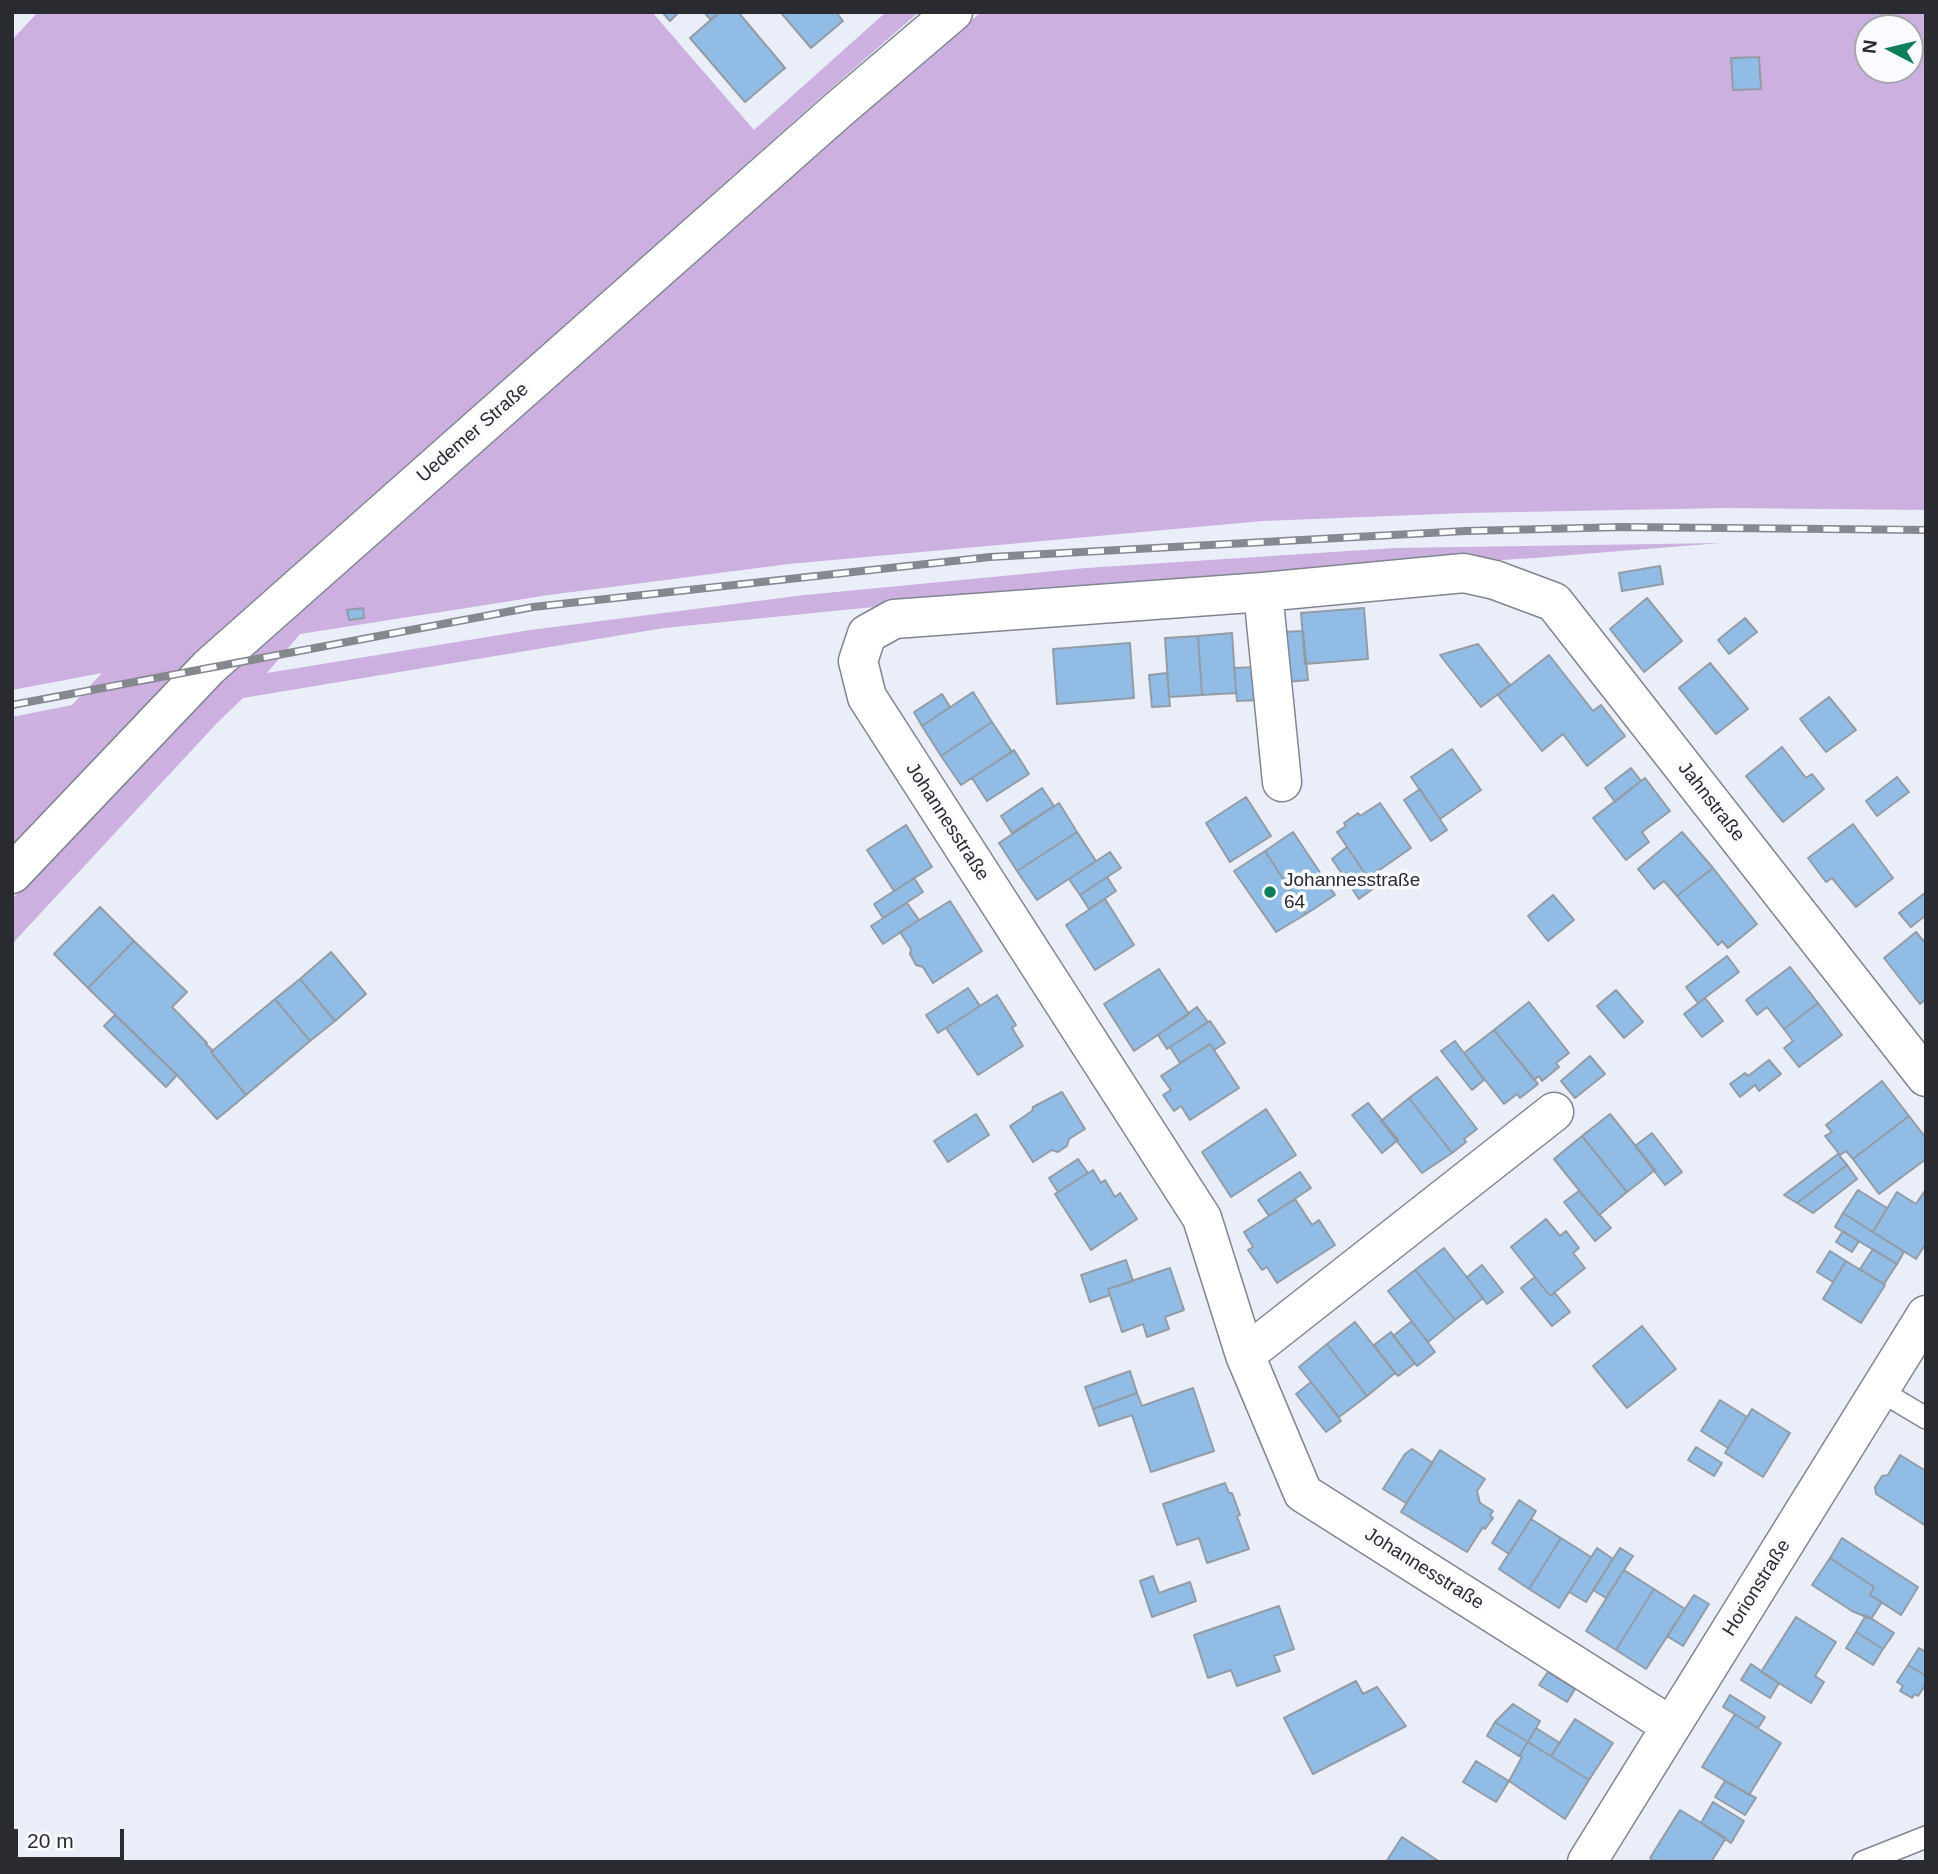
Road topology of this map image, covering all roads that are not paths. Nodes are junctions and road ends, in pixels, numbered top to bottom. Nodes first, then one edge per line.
1 (953, 12) edge
2 (1464, 573) joint
3 (1263, 592) junction
4 (1282, 782) dead end
5 (12, 874) edge
6 (1926, 1077) edge
7 (1554, 1112) dead end
8 (1926, 1315) edge
9 (1245, 1355) junction
10 (1879, 1390) junction
11 (1926, 1418) edge
12 (1671, 1726) junction
13 (1926, 1837) edge
14 (1587, 1862) edge
15 (1863, 1862) edge

1 - 5 street, Uedemer Straße
2 - 3 street, Johannesstraße
2 - 6 street, Jahnstraße
3 - 4 street
3 - 9 street, Johannesstraße
7 - 9 street
8 - 10 street, Horionstraße
9 - 12 street, Johannesstraße
10 - 11 lane
10 - 12 street, Horionstraße
12 - 14 street, Horionstraße
13 - 15 lane

